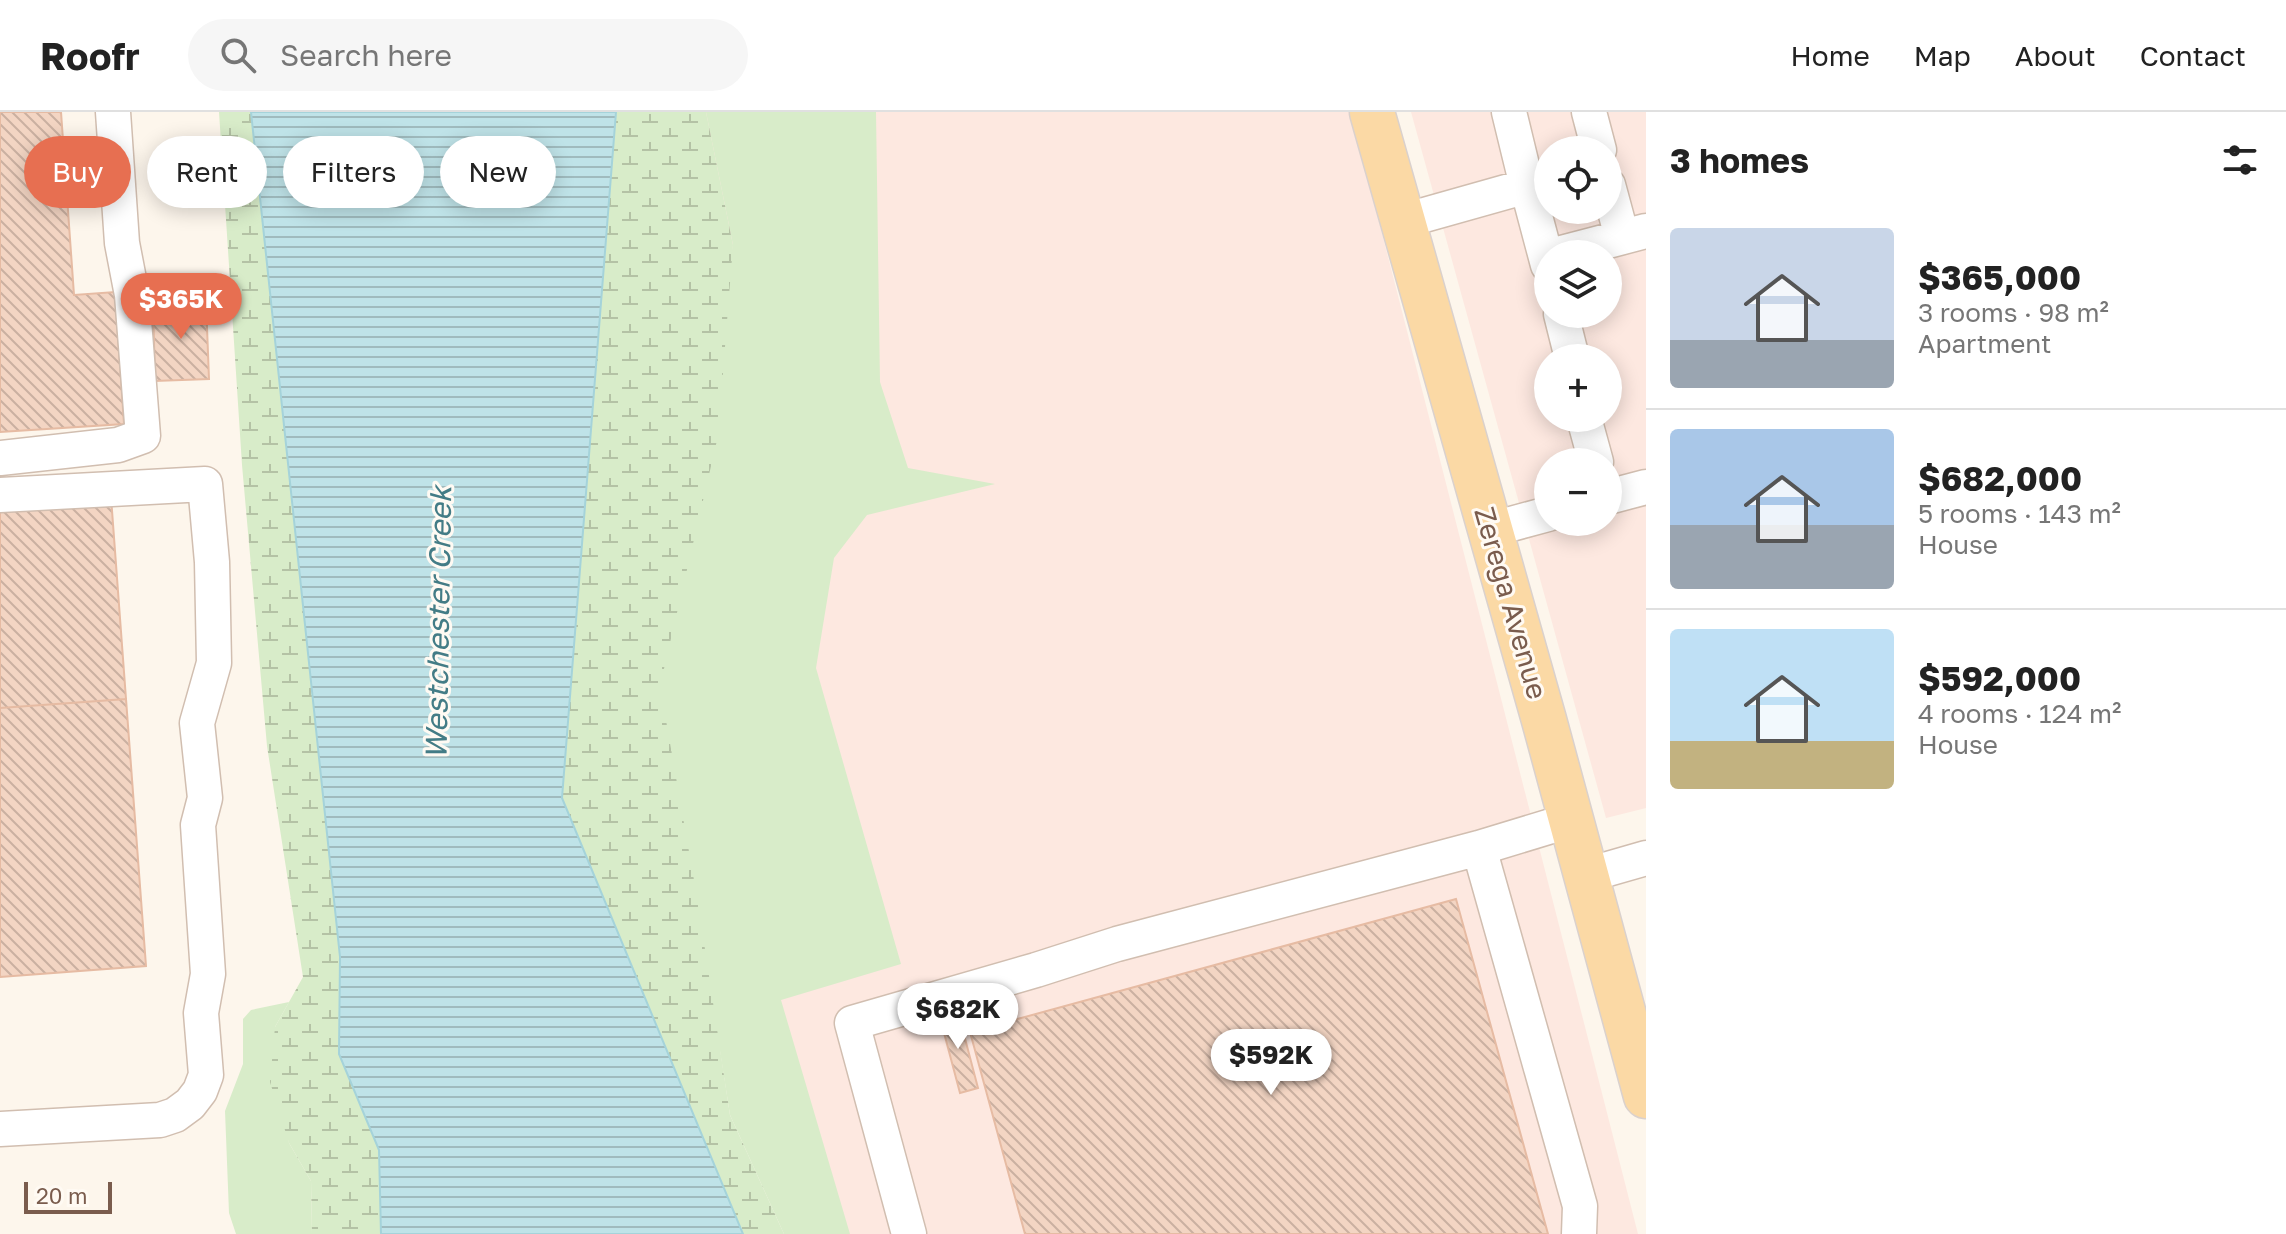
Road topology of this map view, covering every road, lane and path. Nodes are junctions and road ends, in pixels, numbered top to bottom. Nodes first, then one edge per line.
1 (113, 112) edge
2 (1372, 112) edge
3 (1509, 112) edge
4 (1589, 112) edge
5 (1595, 136) edge
6 (1527, 186) junction
7 (1622, 211) edge
8 (1403, 221) junction
9 (1634, 234) edge
10 (1544, 240) edge
11 (1613, 240) edge
12 (0, 458) edge
13 (1646, 487) edge
14 (1622, 493) edge
15 (0, 495) edge
16 (1534, 518) edge
17 (1489, 530) junction
18 (1571, 820) junction
19 (1479, 848) junction
20 (1646, 858) edge
21 (1587, 875) junction
22 (1646, 1096) edge
23 (0, 1129) edge
24 (909, 1234) edge
25 (1579, 1234) edge

1 - 12 street
2 - 8 main road, Zerega Avenue
3 - 6 street
4 - 5 street
6 - 8 street
6 - 10 street
7 - 9 street
8 - 17 main road, Zerega Avenue
9 - 11 street
13 - 14 street
15 - 23 street
16 - 17 street
17 - 18 main road, Zerega Avenue
18 - 19 street
18 - 21 main road, Zerega Avenue
19 - 24 street
19 - 25 street
20 - 21 street
21 - 22 main road, Zerega Avenue

